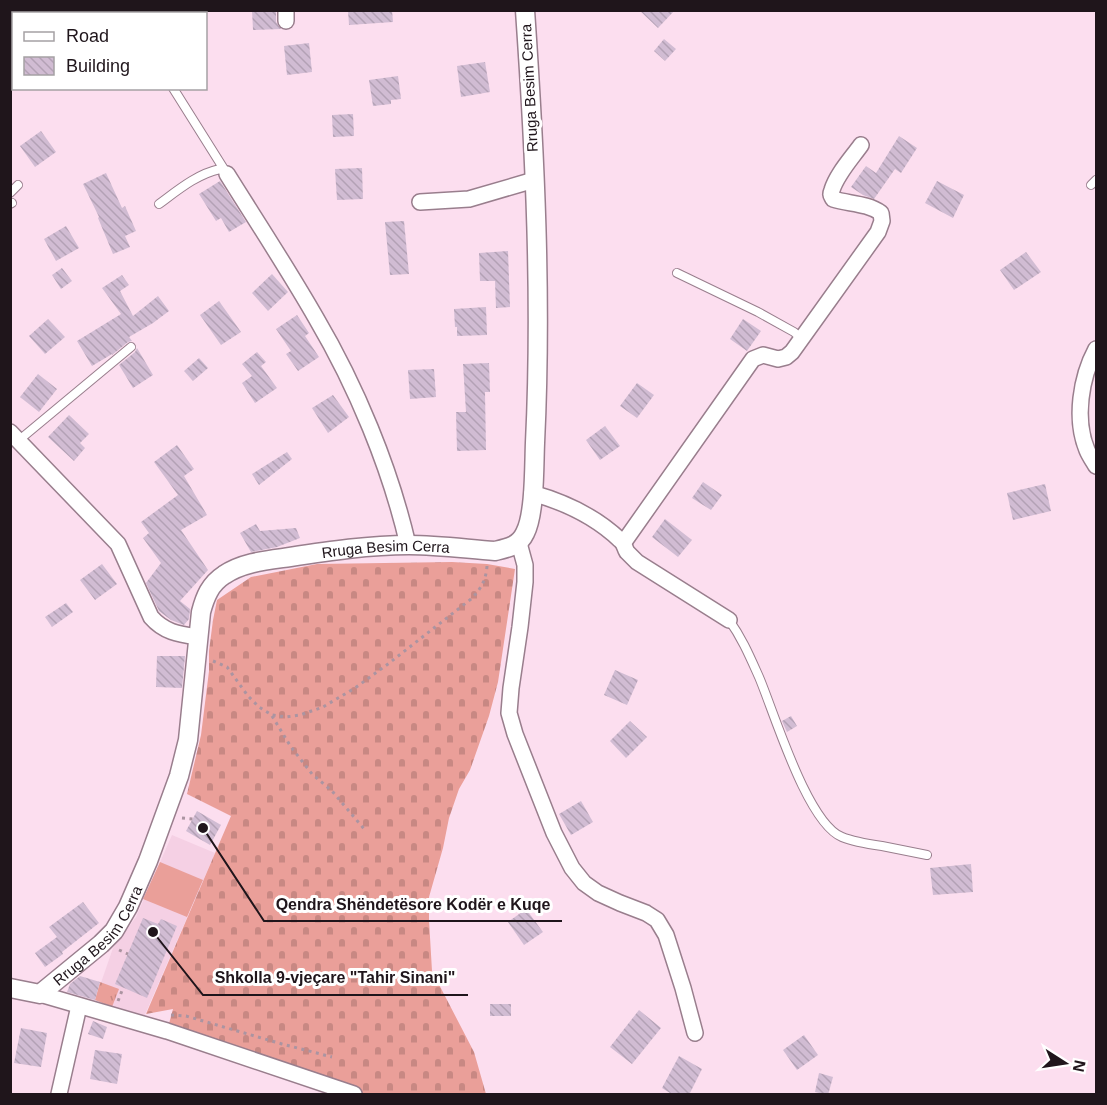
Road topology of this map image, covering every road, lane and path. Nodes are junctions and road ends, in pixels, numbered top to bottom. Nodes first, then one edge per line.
1 (525, 10) edge
2 (174, 90) edge
3 (861, 145) dead end
4 (227, 174) junction
5 (534, 180) junction
6 (18, 185) dead end
7 (10, 193) edge
8 (420, 202) dead end
9 (159, 204) dead end
10 (677, 273) dead end
11 (802, 339) junction
12 (131, 347) dead end
13 (1096, 349) edge
14 (14, 436) edge
15 (1096, 466) edge
16 (532, 493) junction
17 (624, 542) junction
18 (519, 543) junction
19 (408, 545) junction
20 (488, 551) junction
21 (729, 620) joint
22 (198, 637) junction
23 (196, 658) junction
24 (272, 715) junction
25 (179, 817) dead end
26 (193, 819) dead end
27 (365, 830) dead end
28 (927, 855) dead end
29 (10, 988) edge
30 (123, 988) dead end
31 (40, 994) junction
32 (117, 1004) dead end
33 (79, 1006) junction
34 (143, 1024) junction
35 (695, 1033) dead end
36 (332, 1057) dead end
37 (59, 1095) edge
38 (354, 1095) edge

1 - 5 street, Rruga Besim Cerra
2 - 4 lane
3 - 11 street
4 - 9 lane
4 - 19 street
5 - 8 street
5 - 16 street, Rruga Besim Cerra
6 - 7 lane
10 - 11 lane
11 - 17 street
12 - 14 lane
13 - 15 street
14 - 22 street
16 - 17 street
16 - 18 street, Rruga Besim Cerra
17 - 21 street
18 - 20 street, Rruga Besim Cerra
18 - 35 street
19 - 20 street, Rruga Besim Cerra
19 - 22 street, Rruga Besim Cerra
20 - 24 path
21 - 28 lane
22 - 23 street, Rruga Besim Cerra
23 - 24 path
23 - 31 street, Rruga Besim Cerra
24 - 27 path
25 - 26 path
29 - 31 street, Rruga Besim Cerra
30 - 32 path
31 - 33 street
33 - 34 street
33 - 37 street
34 - 36 path
34 - 38 street

